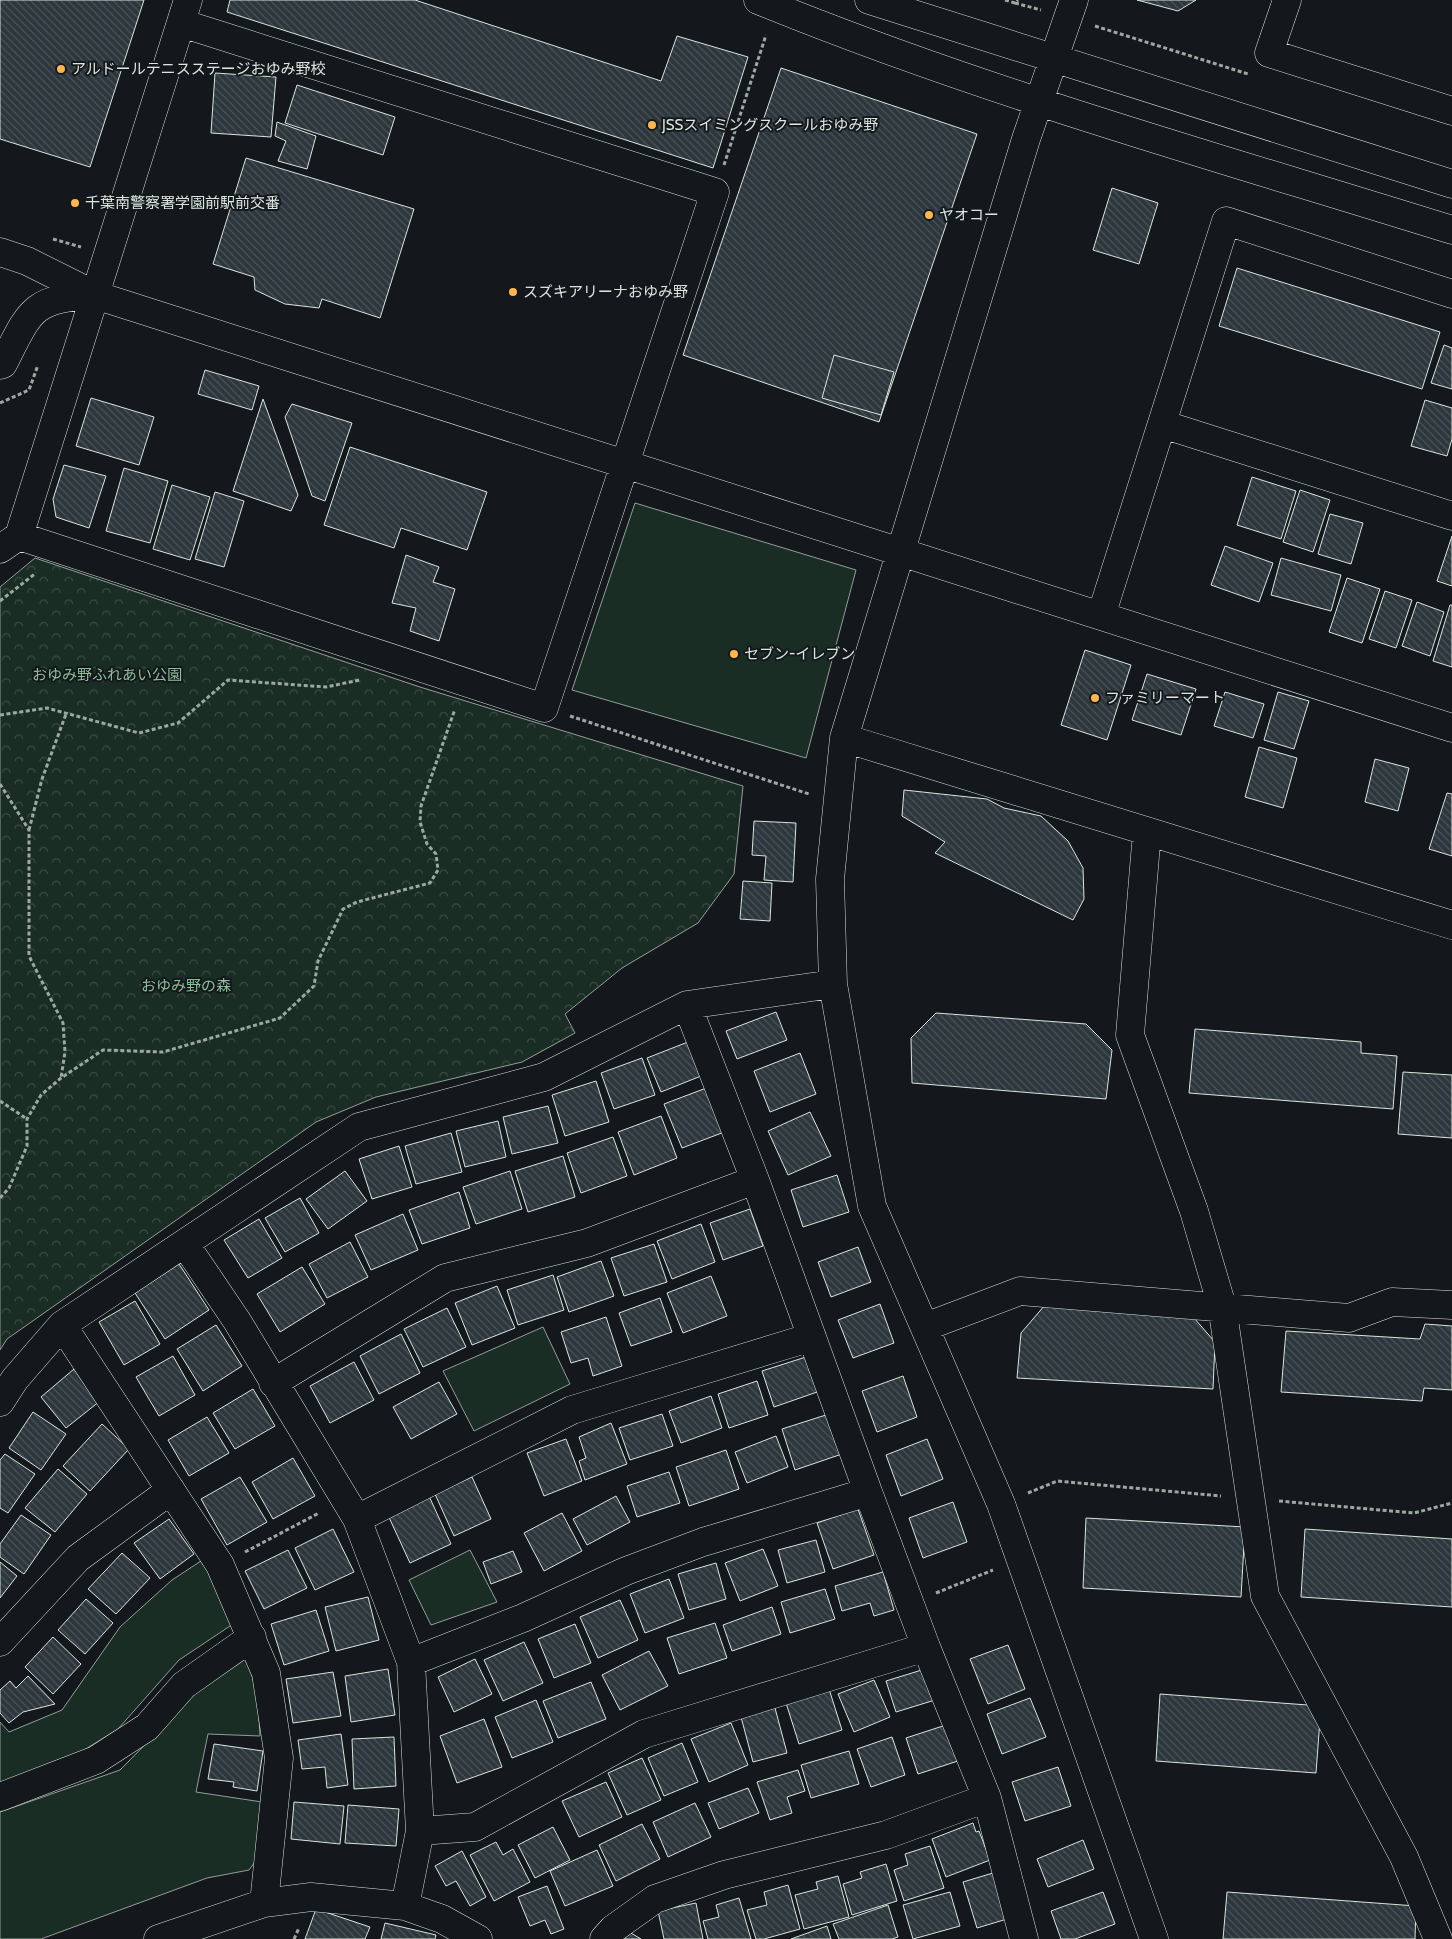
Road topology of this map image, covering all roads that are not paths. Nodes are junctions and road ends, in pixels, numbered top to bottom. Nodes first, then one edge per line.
1 (758, 0) edge
2 (869, 0) edge
3 (1287, 0) edge
4 (1071, 9) edge
5 (184, 12) edge
6 (1054, 58) junction
7 (1039, 100) junction
8 (1452, 111) edge
9 (1452, 184) edge
10 (1452, 230) edge
11 (0, 252) edge
12 (1452, 294) edge
13 (95, 295) junction
14 (0, 365) edge
15 (1162, 424) junction
16 (625, 464) junction
17 (1452, 516) edge
18 (10, 542) edge
19 (901, 552) junction
20 (1101, 616) junction
21 (1452, 728) edge
22 (844, 738) junction
23 (1147, 832) junction
24 (1452, 925) edge
25 (834, 984) junction
26 (687, 1005) junction
27 (754, 1180) junction
28 (185, 1244) junction
29 (1452, 1305) edge
30 (1222, 1306) junction
31 (62, 1325) junction
32 (925, 1326) junction
33 (812, 1337) junction
34 (274, 1383) junction
35 (0, 1402) edge
36 (172, 1490) junction
37 (868, 1492) junction
38 (351, 1509) junction
39 (252, 1637) junction
40 (0, 1642) edge
41 (926, 1647) junction
42 (411, 1662) junction
43 (0, 1797) edge
44 (988, 1798) junction
45 (420, 1831) junction
46 (264, 1903) junction
47 (405, 1906) junction
48 (158, 1939) edge
49 (478, 1939) edge
50 (604, 1939) edge
51 (1024, 1939) edge
52 (1154, 1939) edge
53 (1438, 1939) edge

1 - 7 street
2 - 6 street
3 - 8 street
4 - 6 street
5 - 13 street
5 - 16 street
6 - 7 street
6 - 9 street
7 - 10 street
7 - 19 street
11 - 13 street
12 - 15 street
13 - 14 street
13 - 16 street
13 - 18 street
15 - 17 street
15 - 20 street
16 - 18 street
16 - 19 street
19 - 20 street
19 - 22 street
20 - 21 street
22 - 23 street
22 - 25 street
23 - 24 street
23 - 30 street
25 - 26 street
25 - 32 street
26 - 27 street
26 - 28 street
27 - 33 street
27 - 34 street
28 - 31 street
28 - 34 street
29 - 30 street
30 - 32 street
30 - 53 street
31 - 35 street
31 - 36 street
32 - 52 street
33 - 37 street
33 - 38 street
34 - 38 street
36 - 39 street
36 - 40 street
37 - 41 street
37 - 42 street
38 - 42 street
39 - 43 street
39 - 46 street
41 - 44 street
41 - 45 street
42 - 45 street
44 - 50 street
44 - 51 street
45 - 47 street
46 - 47 street
46 - 48 street
47 - 49 street

